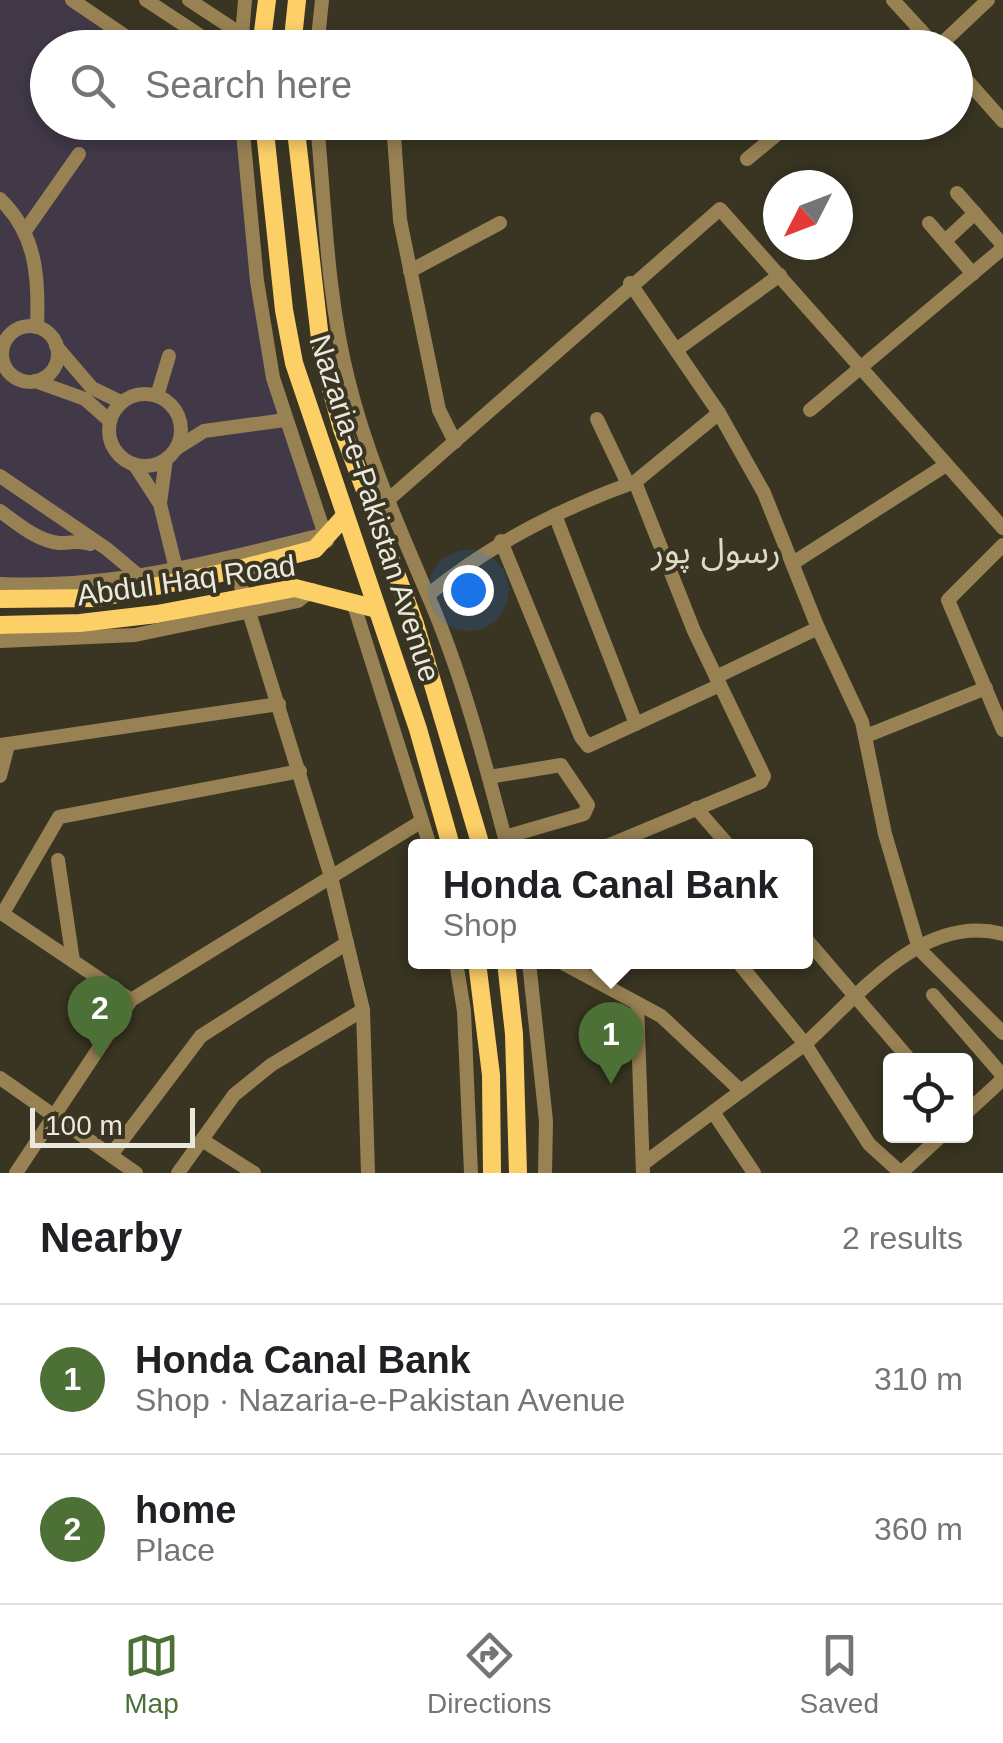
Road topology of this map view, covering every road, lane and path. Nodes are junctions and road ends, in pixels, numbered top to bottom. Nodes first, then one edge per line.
1 (72, 0) edge
2 (146, 0) edge
3 (188, 0) edge
4 (245, 0) edge
5 (267, 0) edge
6 (296, 0) edge
7 (322, 0) edge
8 (893, 0) edge
9 (988, 0) edge
10 (116, 30) edge
11 (192, 30) edge
12 (227, 30) edge
13 (242, 30) edge
14 (263, 30) edge
15 (294, 30) edge
16 (319, 30) edge
17 (921, 30) edge
18 (956, 30) edge
19 (973, 87) edge
20 (1003, 121) edge
21 (244, 140) edge
22 (266, 140) edge
23 (297, 140) edge
24 (319, 140) edge
25 (394, 140) edge
26 (770, 140) edge
27 (79, 154) dead end
28 (747, 159) dead end
29 (957, 192) dead end
30 (0, 199) edge
31 (975, 213) junction
32 (500, 223) dead end
33 (929, 223) dead end
34 (25, 231) junction
35 (945, 242) junction
36 (1003, 247) edge
37 (410, 272) junction
38 (973, 274) junction
39 (780, 275) junction
40 (630, 284) junction
41 (37, 327) junction
42 (56, 346) junction
43 (676, 350) junction
44 (170, 356) dead end
45 (862, 368) junction
46 (3, 371) edge
47 (34, 381) junction
48 (157, 396) junction
49 (122, 402) junction
50 (175, 410) junction
51 (810, 410) dead end
52 (719, 413) junction
53 (597, 418) dead end
54 (285, 420) junction
55 (110, 421) junction
56 (216, 428) junction
57 (455, 442) junction
58 (170, 455) junction
59 (134, 464) junction
60 (946, 466) junction
61 (0, 476) edge
62 (631, 483) junction
63 (388, 500) junction
64 (160, 504) junction
65 (0, 511) edge
66 (555, 516) junction
67 (344, 517) junction
68 (1003, 528) edge
69 (324, 538) junction
70 (501, 542) junction
71 (1003, 544) edge
72 (101, 545) junction
73 (396, 546) junction
74 (792, 564) junction
75 (236, 570) junction
76 (178, 577) junction
77 (0, 584) edge
78 (145, 584) junction
79 (428, 595) junction
80 (0, 599) edge
81 (354, 602) junction
82 (247, 604) junction
83 (377, 610) junction
84 (0, 626) edge
85 (818, 628) junction
86 (0, 641) edge
87 (718, 681) junction
88 (986, 688) junction
89 (280, 704) junction
90 (469, 716) junction
91 (636, 724) junction
92 (1003, 730) edge
93 (866, 736) junction
94 (4, 745) edge
95 (456, 752) junction
96 (300, 770) junction
97 (0, 776) edge
98 (489, 777) junction
99 (696, 808) junction
100 (422, 822) junction
101 (428, 839) edge
102 (450, 839) edge
103 (478, 839) edge
104 (505, 839) edge
105 (514, 839) edge
106 (642, 839) edge
107 (722, 839) edge
108 (58, 860) dead end
109 (331, 876) junction
110 (1, 912) edge
111 (1003, 934) edge
112 (347, 943) junction
113 (813, 946) edge
114 (920, 949) junction
115 (72, 961) junction
116 (457, 969) edge
117 (478, 969) edge
118 (507, 969) edge
119 (530, 969) edge
120 (574, 969) edge
121 (744, 969) edge
122 (933, 995) dead end
123 (855, 997) junction
124 (131, 1000) junction
125 (637, 1003) junction
126 (484, 1009) junction
127 (364, 1010) junction
128 (464, 1011) junction
129 (1003, 1034) edge
130 (805, 1044) junction
131 (904, 1053) edge
132 (1003, 1077) edge
133 (0, 1078) edge
134 (741, 1090) junction
135 (973, 1106) edge
136 (713, 1112) junction
137 (54, 1114) junction
138 (202, 1140) junction
139 (933, 1143) edge
140 (111, 1154) junction
141 (643, 1169) edge
142 (16, 1173) edge
143 (136, 1173) edge
144 (178, 1173) edge
145 (254, 1173) edge
146 (368, 1173) edge
147 (471, 1173) edge
148 (492, 1173) edge
149 (518, 1173) edge
150 (545, 1173) edge
151 (754, 1173) edge
152 (901, 1173) edge

1 - 10 street
2 - 11 street
3 - 12 street
4 - 13 street
5 - 14 main road
6 - 15 main road
7 - 16 street
8 - 17 street
9 - 18 street
19 - 20 street
21 - 54 street
22 - 67 main road, Nazaria-e-Pakistan Avenue
23 - 73 main road, Nazaria-e-Pakistan Avenue
24 - 63 street
25 - 37 street
26 - 28 street
27 - 34 street
29 - 31 street
30 - 34 street
31 - 35 street
31 - 36 street
32 - 37 street
33 - 35 street
34 - 41 street
35 - 38 street
36 - 38 street
37 - 57 street
38 - 45 street
39 - 40 street
39 - 43 street
39 - 45 street
40 - 43 street
40 - 57 street
41 - 42 street
41 - 46 street
42 - 47 street
42 - 49 street
43 - 52 street
44 - 48 street
45 - 51 street
45 - 60 street
46 - 47 street
47 - 55 street
48 - 49 street
48 - 50 street
49 - 55 street
50 - 56 street
50 - 58 street
52 - 62 street
52 - 74 street
53 - 62 street
54 - 56 street
54 - 69 street
55 - 59 street
56 - 58 street
57 - 63 street
58 - 59 street
58 - 64 street
59 - 64 street
60 - 68 street
60 - 74 street
61 - 72 street
62 - 66 street
62 - 87 street
63 - 73 street
64 - 76 street
65 - 72 street
66 - 70 street
66 - 91 street
67 - 69 main road, Abdul Haq Road
67 - 83 main road, Nazaria-e-Pakistan Avenue
69 - 75 main road, Abdul Haq Road
69 - 76 street
70 - 79 street
70 - 91 street
71 - 88 street
72 - 78 street
73 - 79 street
73 - 95 main road, Nazaria-e-Pakistan Avenue
74 - 85 street
75 - 76 main road, Abdul Haq Road
75 - 82 street
76 - 78 main road, Abdul Haq Road
77 - 78 street
78 - 80 main road, Abdul Haq Road
79 - 90 street
81 - 82 main road, Abdul Haq Road
81 - 83 main road, Abdul Haq Road
81 - 100 street
82 - 84 main road, Abdul Haq Road
82 - 86 street
82 - 89 street
83 - 102 main road, Nazaria-e-Pakistan Avenue
85 - 87 street
85 - 93 street
87 - 91 street
87 - 99 street
88 - 92 street
88 - 93 street
89 - 94 street
89 - 96 street
90 - 95 street
90 - 98 street
93 - 114 street
94 - 97 street
95 - 103 main road, Nazaria-e-Pakistan Avenue
96 - 109 street
96 - 110 street
98 - 104 street
98 - 105 street
99 - 106 street
99 - 107 street
100 - 101 street
100 - 109 street
108 - 115 street
109 - 112 street
109 - 124 street
110 - 115 street
111 - 114 street
112 - 127 street
112 - 140 street
113 - 123 street
114 - 123 street
114 - 129 street
115 - 124 street
116 - 128 street
117 - 126 main road
118 - 149 main road
119 - 150 street
120 - 125 street
121 - 130 street
122 - 132 street
123 - 130 street
123 - 131 street
124 - 137 street
125 - 134 street
125 - 141 street
126 - 128 street
126 - 148 main road
127 - 138 street
127 - 146 street
128 - 147 street
130 - 134 street
130 - 152 street
132 - 135 street
133 - 137 street
134 - 136 street
136 - 141 street
136 - 151 street
137 - 140 street
137 - 142 street
138 - 144 street
138 - 145 street
139 - 152 street
140 - 143 street

